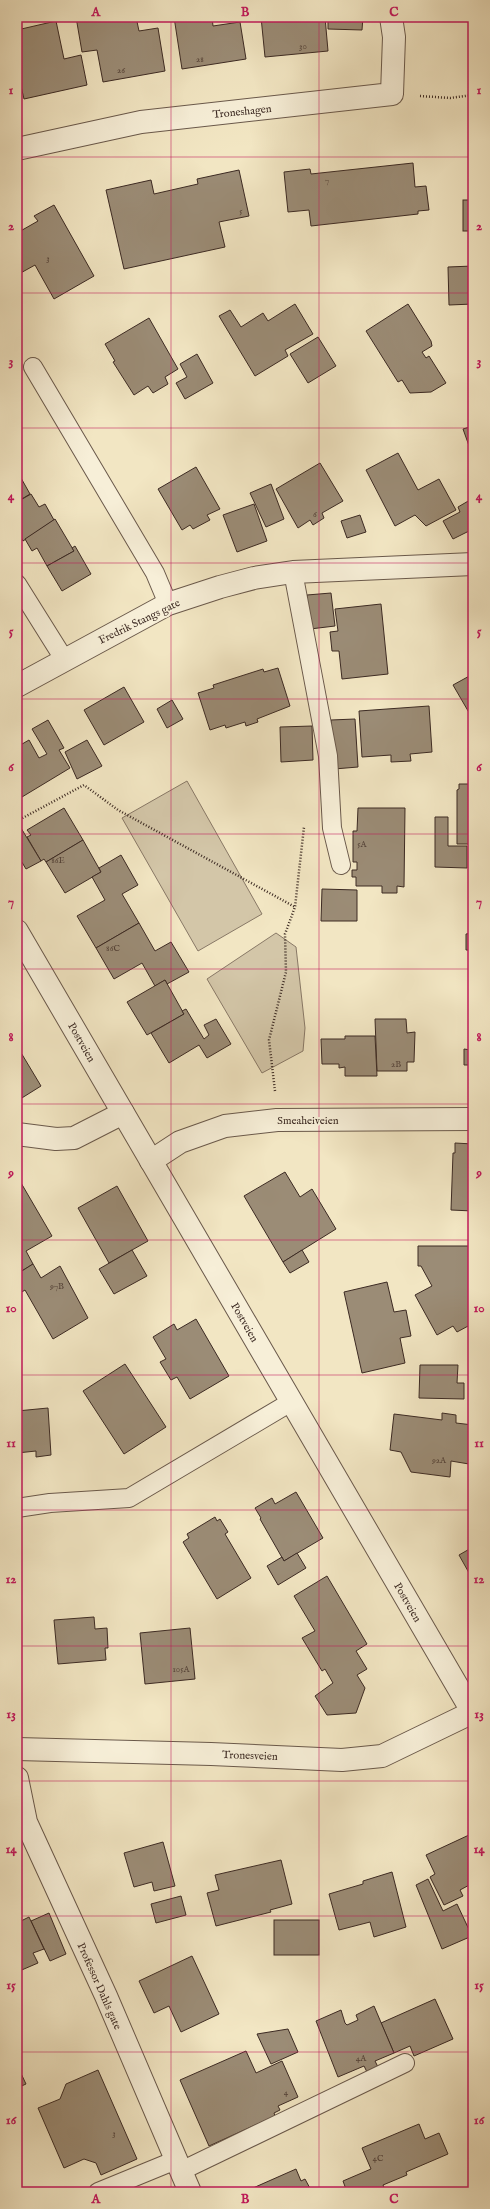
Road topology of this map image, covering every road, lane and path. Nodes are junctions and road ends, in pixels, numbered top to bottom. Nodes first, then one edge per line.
1 (391, 17) edge
2 (392, 94) junction
3 (473, 95) edge
4 (17, 149) edge
5 (33, 367) dead end
6 (473, 564) edge
7 (293, 572) junction
8 (17, 584) edge
9 (168, 604) junction
10 (64, 659) junction
11 (17, 686) edge
12 (17, 821) edge
13 (304, 825) dead end
14 (341, 865) dead end
15 (295, 907) junction
16 (20, 944) edge
17 (123, 1112) junction
18 (473, 1119) edge
19 (277, 1120) junction
20 (17, 1134) edge
21 (151, 1160) junction
22 (291, 1402) junction
23 (17, 1508) edge
24 (473, 1712) edge
25 (17, 1749) edge
26 (17, 1778) edge
27 (405, 2063) dead end
28 (178, 2165) junction
29 (98, 2192) edge
30 (190, 2192) edge

1 - 2 street
2 - 3 path
2 - 4 street, Troneshagen
5 - 9 lane
6 - 7 street, Fredrik Stangs gate
7 - 9 street, Fredrik Stangs gate
7 - 14 lane
8 - 10 lane
9 - 10 street, Fredrik Stangs gate
10 - 11 street, Fredrik Stangs gate
12 - 15 path
13 - 15 path
15 - 19 path
16 - 17 street, Postveien
17 - 20 street
17 - 21 street, Postveien
18 - 19 street, Smeaheiveien
19 - 21 street, Smeaheiveien
21 - 22 street, Postveien
22 - 23 lane
22 - 24 street, Postveien
24 - 25 street, Tronesveien
26 - 28 street, Professor Dahls gate
27 - 28 lane
28 - 29 lane
28 - 30 street, Professor Dahls gate

